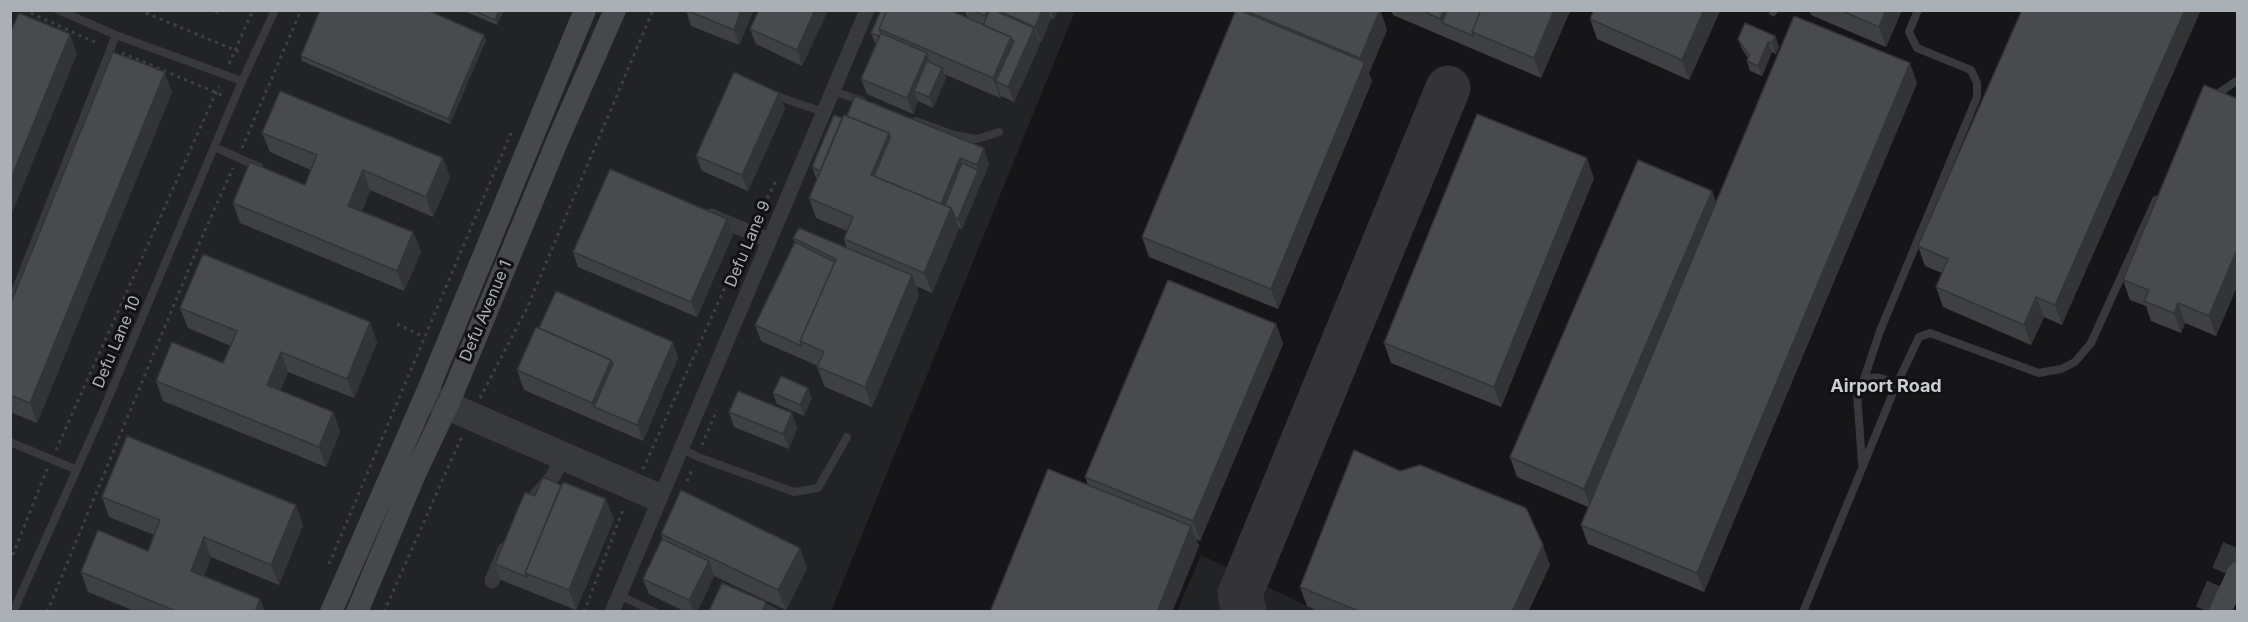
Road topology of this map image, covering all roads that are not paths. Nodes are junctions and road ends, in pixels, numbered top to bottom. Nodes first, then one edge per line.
1 (58, 10) edge
2 (275, 10) edge
3 (585, 10) edge
4 (615, 10) edge
5 (867, 10) edge
6 (1918, 10) edge
7 (116, 35) junction
8 (242, 81) junction
9 (2237, 82) edge
10 (832, 91) junction
11 (767, 92) edge
12 (2209, 99) edge
13 (868, 104) edge
14 (823, 112) junction
15 (911, 119) edge
16 (999, 132) dead end
17 (214, 147) junction
18 (266, 170) edge
19 (2160, 192) edge
20 (698, 210) edge
21 (769, 240) junction
22 (10, 304) edge
23 (1864, 379) junction
24 (1895, 388) junction
25 (425, 396) junction
26 (447, 406) junction
27 (472, 416) junction
28 (847, 437) dead end
29 (10, 442) edge
30 (681, 448) junction
31 (561, 462) junction
32 (1863, 465) junction
33 (75, 468) junction
34 (634, 487) junction
35 (661, 495) junction
36 (680, 495) edge
37 (528, 504) edge
38 (510, 541) edge
39 (2238, 573) edge
40 (492, 581) dead end
41 (619, 595) junction
42 (756, 603) edge
43 (13, 612) edge
44 (331, 612) edge
45 (357, 612) edge
46 (612, 612) edge
47 (655, 612) edge
48 (775, 612) edge
49 (1803, 612) edge
50 (2220, 612) edge

1 - 7 lane
2 - 8 lane, Defu Lane 10
3 - 25 main road, Defu Avenue 1
4 - 26 main road, Defu Avenue 1
5 - 10 street, Defu Lane 9
6 - 23 lane
7 - 8 lane
7 - 22 lane
8 - 17 lane, Defu Lane 10
9 - 12 lane
10 - 13 lane
10 - 14 street, Defu Lane 9
11 - 14 lane
14 - 21 street, Defu Lane 9
15 - 16 lane
17 - 18 lane
17 - 33 lane, Defu Lane 10
19 - 24 lane
20 - 21 street
21 - 30 street, Defu Lane 9
23 - 24 lane
23 - 32 lane
24 - 32 lane
25 - 26 street
25 - 44 main road, Defu Avenue 1
26 - 27 street
26 - 45 main road, Defu Avenue 1
27 - 31 street
27 - 34 street
28 - 30 lane
29 - 33 lane
30 - 35 street, Defu Lane 9
31 - 34 street
31 - 37 street
32 - 49 lane
33 - 43 lane, Defu Lane 10
34 - 35 street
35 - 36 street
35 - 41 street, Defu Lane 9
38 - 40 street
39 - 50 main road
41 - 46 street, Defu Lane 9
41 - 47 lane
42 - 48 lane

